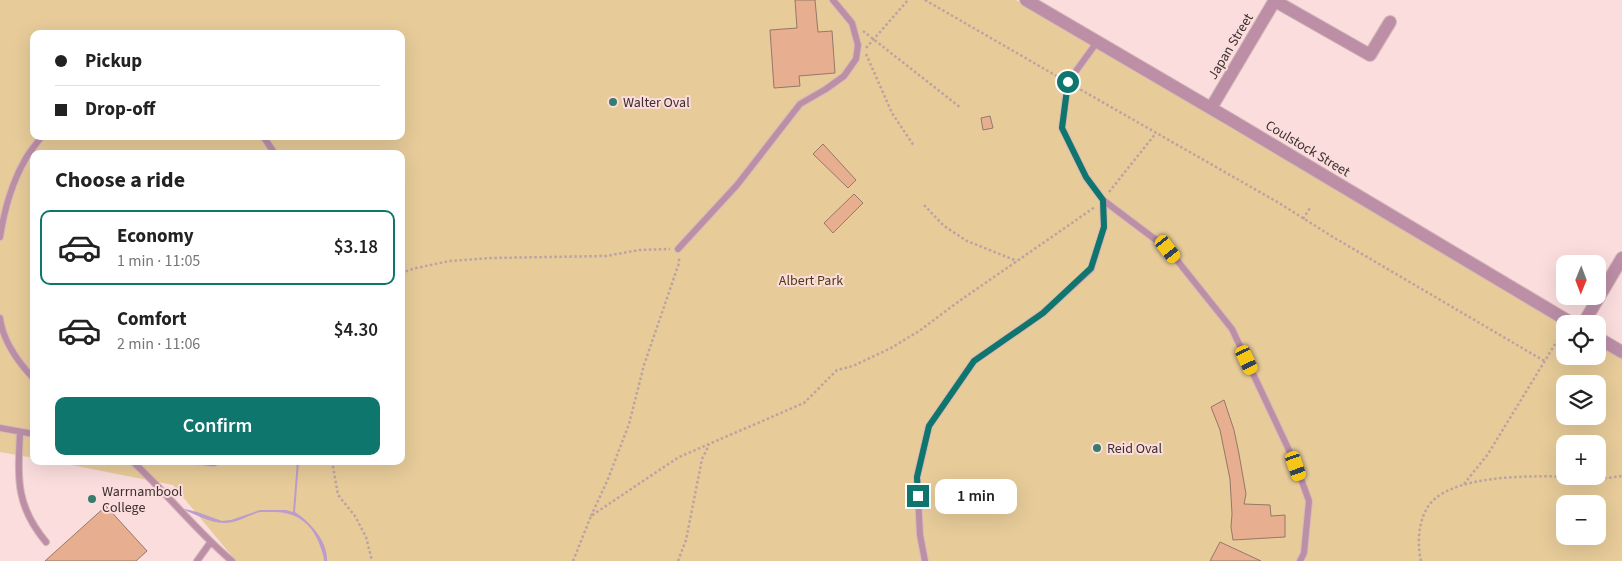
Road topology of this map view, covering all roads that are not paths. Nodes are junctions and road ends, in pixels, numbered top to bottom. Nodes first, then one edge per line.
1 (833, 0) edge
2 (1026, 0) edge
3 (1275, 0) edge
4 (1390, 22) dead end
5 (1098, 42) junction
6 (1211, 108) junction
7 (30, 152) edge
8 (1103, 200) junction
9 (0, 237) edge
10 (678, 249) road end
11 (1622, 258) edge
12 (1558, 315) edge
13 (1588, 315) edge
14 (0, 318) edge
15 (1606, 343) edge
16 (1622, 352) edge
17 (30, 374) edge
18 (0, 428) edge
19 (20, 432) junction
20 (30, 433) edge
21 (136, 465) edge
22 (46, 542) dead end
23 (210, 543) junction
24 (197, 561) edge
25 (232, 561) edge
26 (925, 561) edge
27 (1300, 561) edge

1 - 10 lane
2 - 5 street, Coulstock Street
3 - 4 street
3 - 6 street, Japan Street
5 - 6 street, Coulstock Street
5 - 8 lane
6 - 12 street, Coulstock Street
7 - 9 lane
8 - 26 lane
8 - 27 lane
11 - 13 street
14 - 17 lane
15 - 16 street
18 - 19 lane
19 - 20 lane
19 - 22 lane
21 - 23 lane
23 - 24 lane
23 - 25 lane

